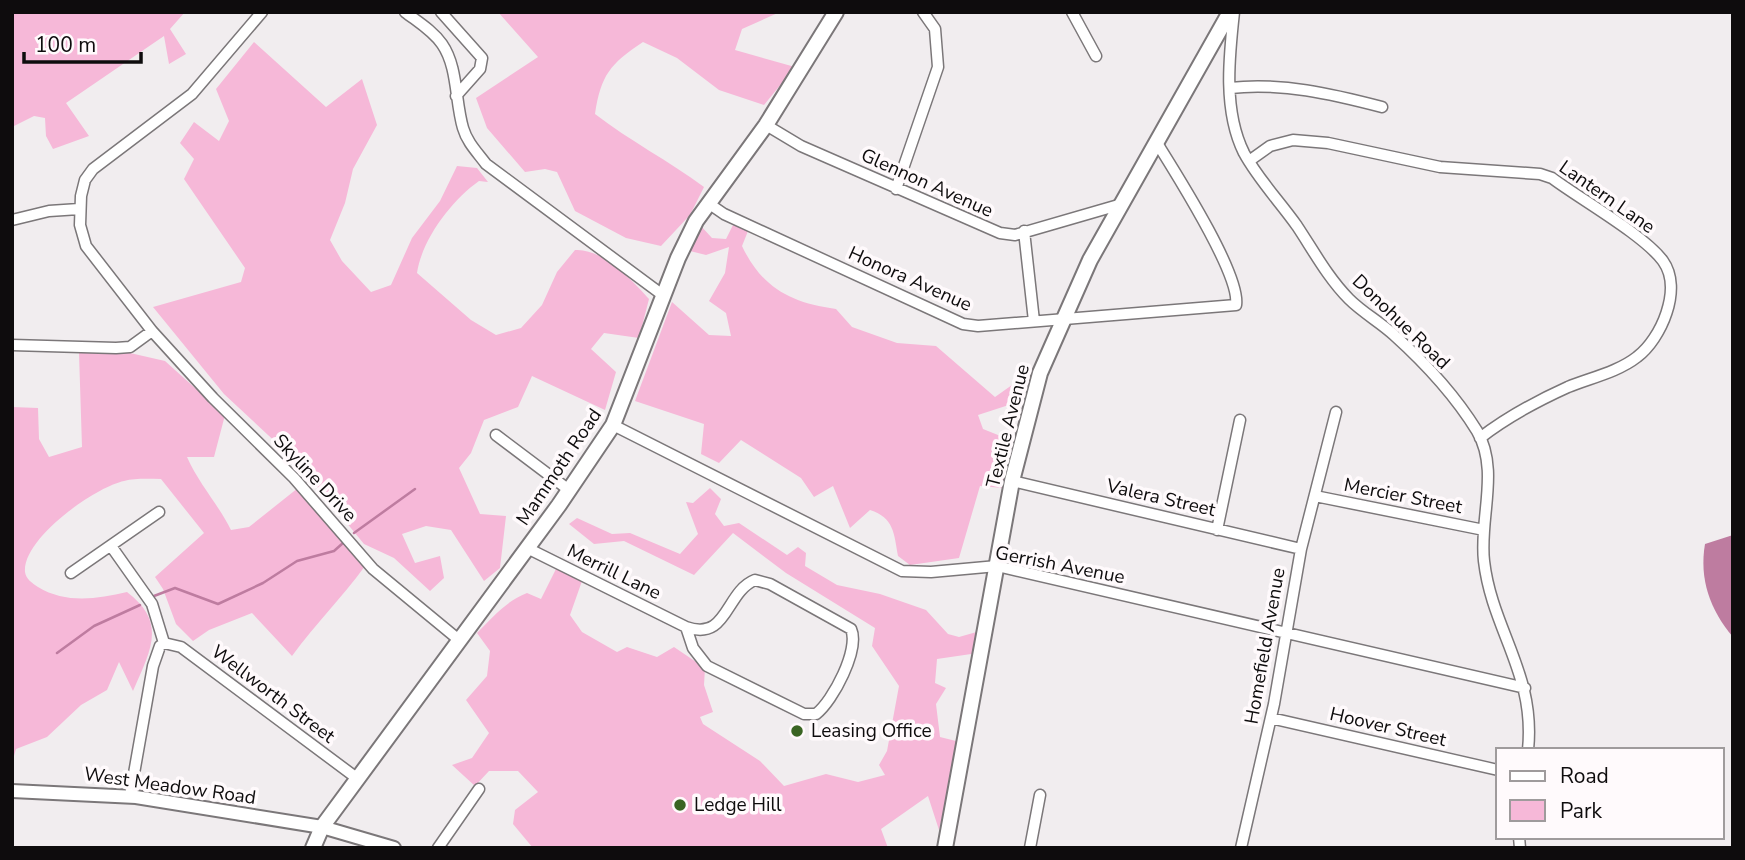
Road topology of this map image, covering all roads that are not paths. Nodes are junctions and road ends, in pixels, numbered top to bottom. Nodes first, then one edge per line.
1 (262, 12) edge
2 (405, 12) edge
3 (441, 12) edge
4 (836, 12) edge
5 (923, 12) edge
6 (1072, 12) edge
7 (1232, 12) edge
8 (1096, 56) dead end
9 (1230, 88) junction
10 (456, 96) junction
11 (1382, 107) dead end
12 (766, 124) junction
13 (1157, 143) junction
14 (1249, 161) junction
15 (897, 189) junction
16 (708, 204) junction
17 (1122, 204) junction
18 (79, 209) junction
19 (12, 220) edge
20 (1024, 231) junction
21 (664, 296) junction
22 (1062, 318) junction
23 (1034, 321) junction
24 (152, 331) junction
25 (12, 345) edge
26 (1336, 412) dead end
27 (1240, 420) dead end
28 (613, 425) junction
29 (496, 435) dead end
30 (1480, 438) junction
31 (1012, 481) junction
32 (569, 490) junction
33 (1315, 496) junction
34 (159, 512) dead end
35 (1217, 530) junction
36 (1484, 530) junction
37 (111, 546) junction
38 (527, 548) junction
39 (1301, 549) junction
40 (997, 566) junction
41 (71, 573) dead end
42 (686, 627) junction
43 (1286, 632) junction
44 (459, 640) junction
45 (164, 643) junction
46 (1525, 688) junction
47 (1271, 718) junction
48 (1528, 748) edge
49 (1496, 770) edge
50 (358, 779) junction
51 (479, 789) dead end
52 (12, 791) edge
53 (130, 796) junction
54 (1040, 796) dead end
55 (322, 827) junction
56 (313, 848) edge
57 (394, 848) edge
58 (438, 848) edge
59 (945, 848) edge
60 (1030, 848) edge
61 (1241, 848) edge

1 - 18 street, Skyline Drive
2 - 10 street
3 - 10 street
4 - 12 main road, Mammoth Road
5 - 15 street
6 - 8 street
7 - 9 street, Donohue Road
7 - 13 main road, Textile Avenue
9 - 11 street
9 - 14 street, Donohue Road
10 - 21 street
12 - 15 street, Glennon Avenue
12 - 16 main road, Mammoth Road
13 - 17 main road, Textile Avenue
13 - 22 street, Honora Avenue
14 - 30 street, Donohue Road
14 - 30 street, Lantern Lane
15 - 20 street, Glennon Avenue
16 - 21 main road, Mammoth Road
16 - 23 street, Honora Avenue
17 - 20 street, Glennon Avenue
17 - 22 main road, Textile Avenue
18 - 19 street
18 - 24 street, Skyline Drive
20 - 23 street
21 - 28 main road, Mammoth Road
22 - 23 street, Honora Avenue
22 - 31 main road, Textile Avenue
24 - 25 street
24 - 44 street, Skyline Drive
26 - 33 street, Homefield Avenue
27 - 35 street
28 - 32 main road, Mammoth Road
28 - 40 street, Gerrish Avenue
29 - 32 street
30 - 36 street, Donohue Road
31 - 35 street, Valera Street
31 - 40 main road, Textile Avenue
32 - 38 main road, Mammoth Road
33 - 36 street, Mercier Street
33 - 39 street, Homefield Avenue
34 - 37 street
35 - 39 street, Valera Street
36 - 46 street, Donohue Road
37 - 41 street
37 - 45 street
38 - 42 street, Merrill Lane
38 - 44 main road, Mammoth Road
39 - 43 street, Homefield Avenue
40 - 43 street, Gerrish Avenue
40 - 59 main road, Textile Avenue
42 - 42 street
43 - 46 street, Gerrish Avenue
43 - 47 street, Homefield Avenue
44 - 50 main road, Mammoth Road
45 - 50 street, Wellworth Street
45 - 53 street
46 - 48 street, Donohue Road
47 - 49 street, Hoover Street
47 - 61 street, Homefield Avenue
50 - 55 main road, Mammoth Road
51 - 58 street
52 - 53 street, West Meadow Road
53 - 55 street, West Meadow Road
54 - 60 street
55 - 56 main road, Mammoth Road
55 - 57 street, West Meadow Road

